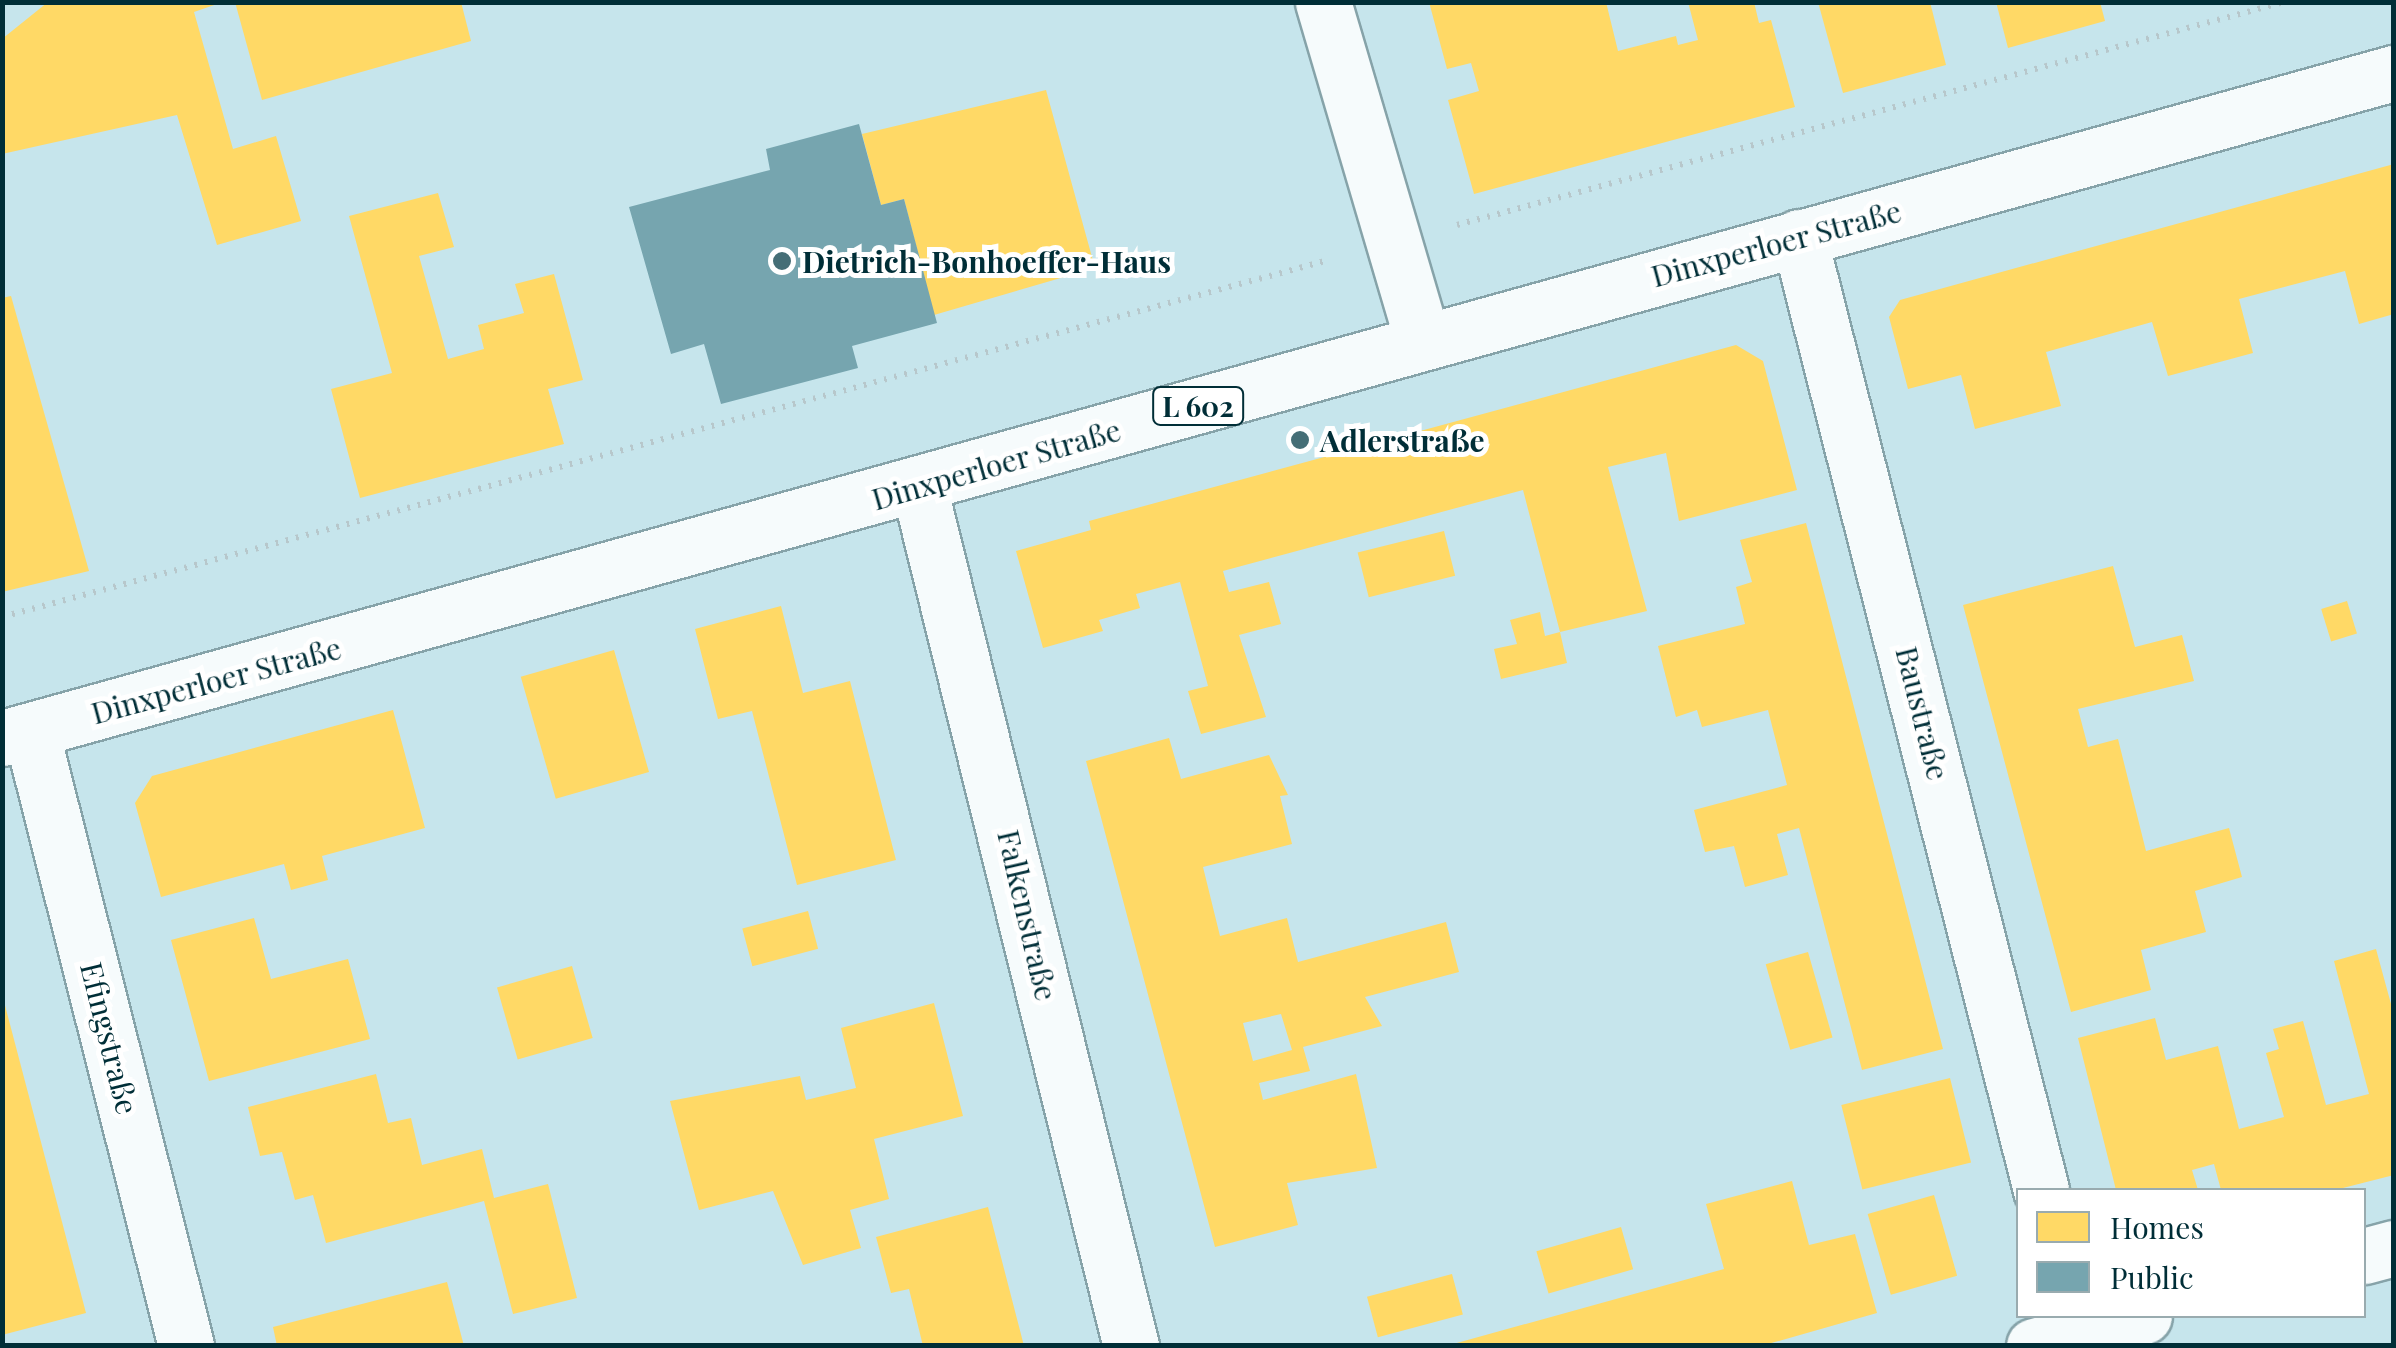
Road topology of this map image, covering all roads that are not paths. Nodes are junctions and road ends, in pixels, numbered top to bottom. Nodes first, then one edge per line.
1 (1322, 2) edge
2 (2394, 73) edge
3 (1798, 238) junction
4 (1423, 342) junction
5 (919, 487) junction
6 (17, 734) edge
7 (2040, 1188) edge
8 (2394, 1248) edge
9 (2366, 1255) edge
10 (2136, 1318) edge
11 (2065, 1335) edge
12 (186, 1346) edge
13 (1131, 1346) edge

1 - 4 street
2 - 3 street, Dinxperloer Straße / L 602
3 - 4 street, Dinxperloer Straße / L 602
3 - 7 street, Baustraße
4 - 5 street, Dinxperloer Straße / L 602
5 - 6 street, Dinxperloer Straße / L 602
5 - 13 street, Falkenstraße
6 - 12 street, Efingstraße
8 - 9 street
10 - 11 street

